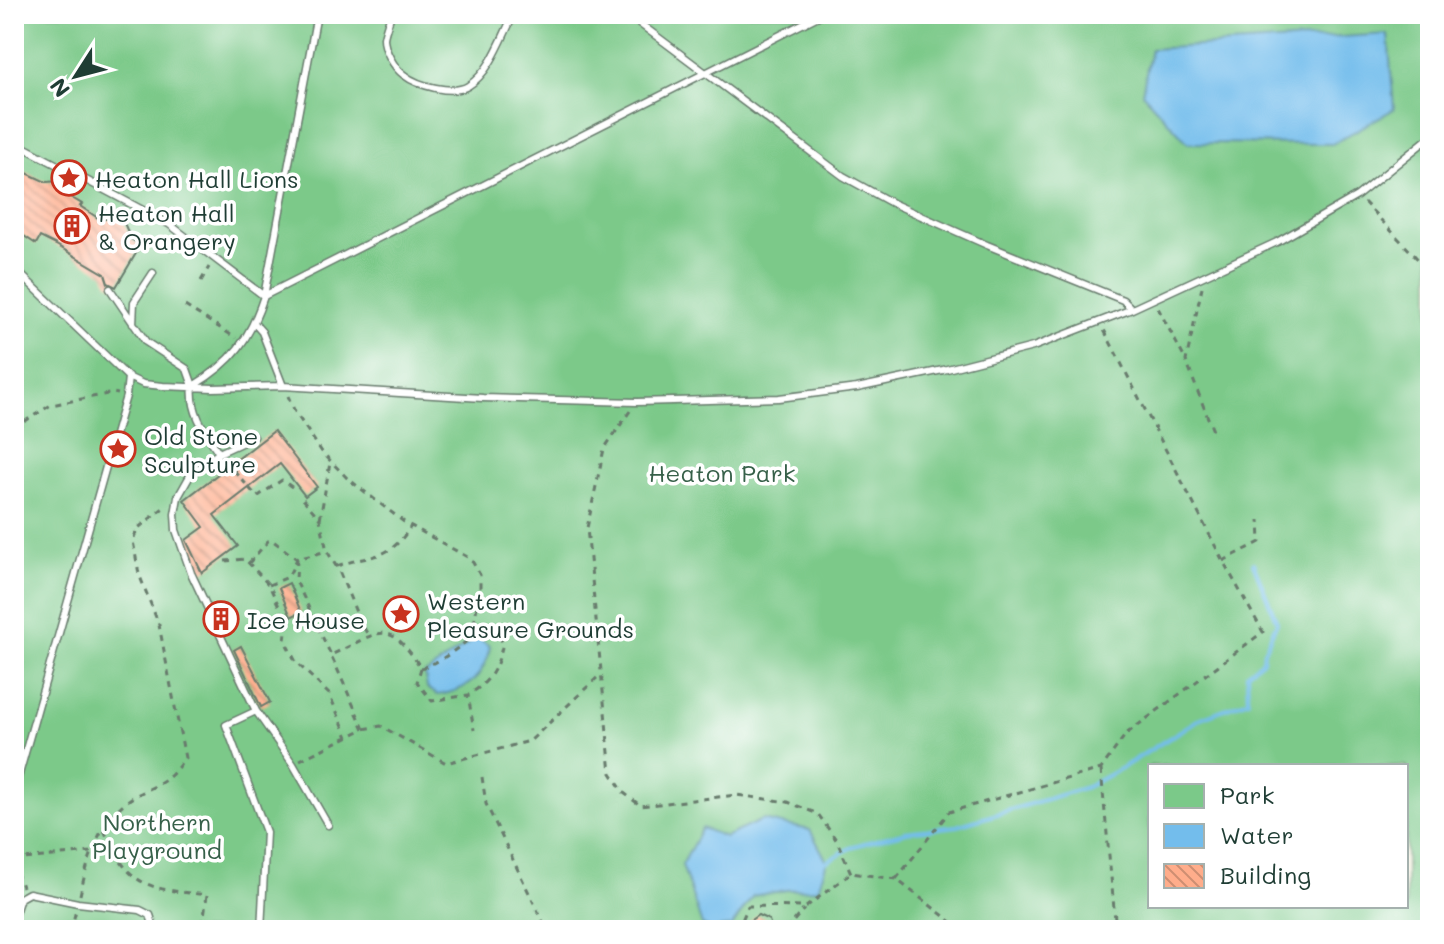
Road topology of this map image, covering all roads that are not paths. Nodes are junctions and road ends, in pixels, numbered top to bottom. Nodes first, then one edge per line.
1 (317, 14) edge
2 (391, 14) edge
3 (514, 14) edge
4 (627, 14) edge
5 (822, 14) edge
6 (707, 74) junction
7 (1430, 137) edge
8 (14, 142) edge
9 (14, 268) edge
10 (153, 273) dead end
11 (110, 289) dead end
12 (264, 296) junction
13 (1132, 309) junction
14 (255, 324) junction
15 (133, 326) junction
16 (128, 377) junction
17 (193, 386) junction
18 (283, 386) junction
19 (254, 437) dead end
20 (219, 453) junction
21 (256, 711) junction
22 (14, 792) edge
23 (328, 825) dead end
24 (14, 916) edge
25 (155, 930) edge
26 (261, 930) edge

1 - 12 lane
2 - 3 lane
4 - 6 lane
5 - 6 lane
6 - 12 lane
6 - 13 lane
7 - 13 lane
8 - 12 lane
9 - 16 lane
10 - 15 lane
11 - 15 lane
12 - 14 lane
13 - 18 lane
14 - 17 lane
14 - 18 lane
15 - 17 lane
16 - 17 lane
16 - 22 lane
17 - 18 lane
17 - 20 lane
19 - 20 lane
20 - 21 lane
21 - 23 lane
21 - 26 lane
24 - 25 lane

